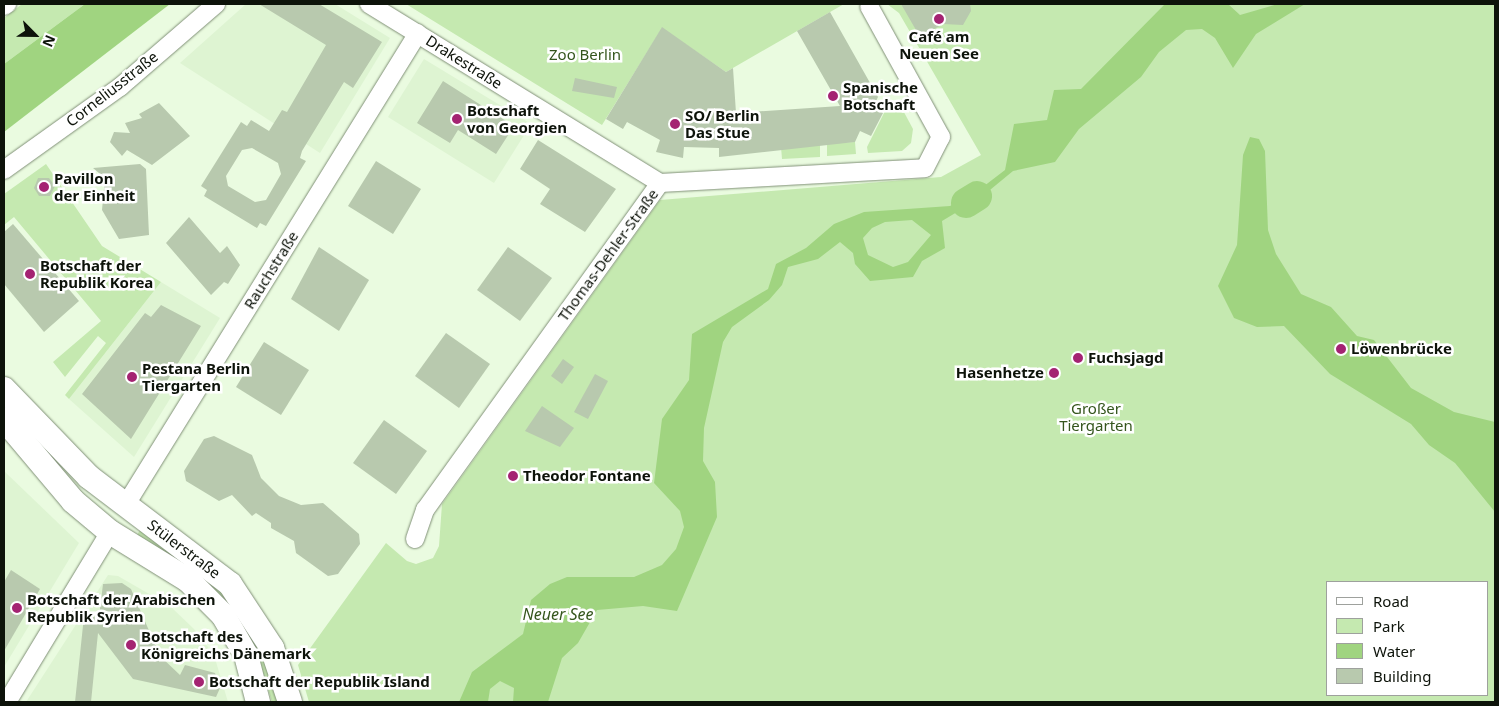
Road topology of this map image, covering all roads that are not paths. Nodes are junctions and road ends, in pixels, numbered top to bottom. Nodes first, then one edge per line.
1 (7, 4) edge
2 (216, 4) edge
3 (369, 4) edge
4 (4, 6) edge
5 (868, 6) dead end
6 (418, 33) junction
7 (4, 170) edge
8 (660, 183) junction
9 (4, 389) edge
10 (4, 419) edge
11 (126, 506) junction
12 (110, 532) junction
13 (415, 539) dead end
14 (7, 702) edge
15 (258, 702) edge
16 (290, 702) edge

1 - 4 street
2 - 7 street, Corneliusstraße
3 - 6 street, Drakestraße
5 - 8 street, Thomas-Dehler-Straße
6 - 8 street, Drakestraße
6 - 11 street, Rauchstraße
8 - 13 street, Thomas-Dehler-Straße
9 - 11 main road, Stülerstraße
10 - 12 main road, Stülerstraße
11 - 12 main road
11 - 16 main road, Stülerstraße
12 - 14 street
12 - 15 main road, Stülerstraße

